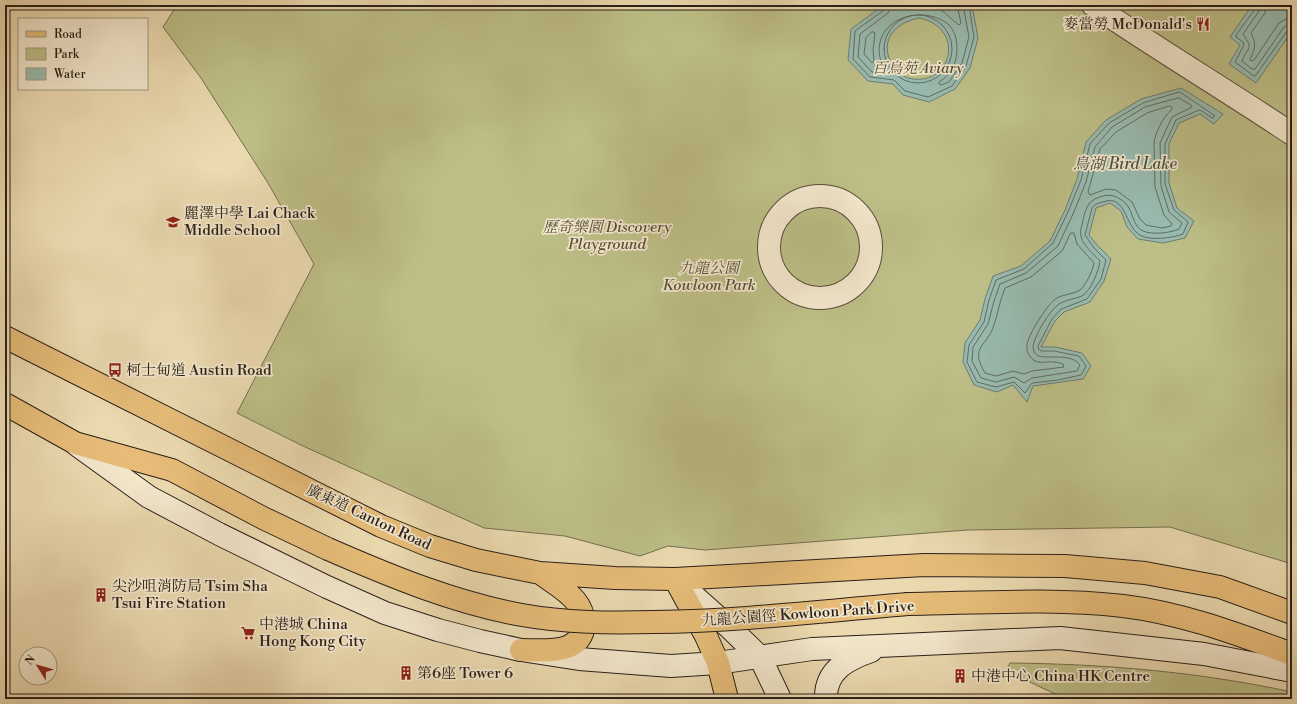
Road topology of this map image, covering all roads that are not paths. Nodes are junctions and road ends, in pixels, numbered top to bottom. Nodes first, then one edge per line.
1 (1093, 5) edge
2 (1292, 134) edge
3 (779, 218) joint
4 (5, 337) edge
5 (5, 404) edge
6 (74, 443) junction
7 (540, 573) junction
8 (675, 579) junction
9 (1292, 613) edge
10 (888, 646) junction
11 (521, 650) junction
12 (1292, 654) edge
13 (760, 657) junction
14 (718, 663) junction
15 (1292, 671) edge
16 (727, 699) edge
17 (780, 699) edge
18 (826, 699) edge

1 - 2 main road
3 - 3 main road
4 - 7 main road, 廣東道 Canton Road
5 - 6 main road
6 - 11 main road
6 - 12 main road, 九龍公園徑 Kowloon Park Drive, bridge
7 - 8 main road, 廣東道 Canton Road
7 - 11 main road
8 - 9 main road
8 - 13 main road
8 - 14 main road
10 - 13 main road
10 - 15 main road
10 - 18 main road
11 - 14 main road
13 - 14 main road
13 - 17 main road
14 - 16 main road

